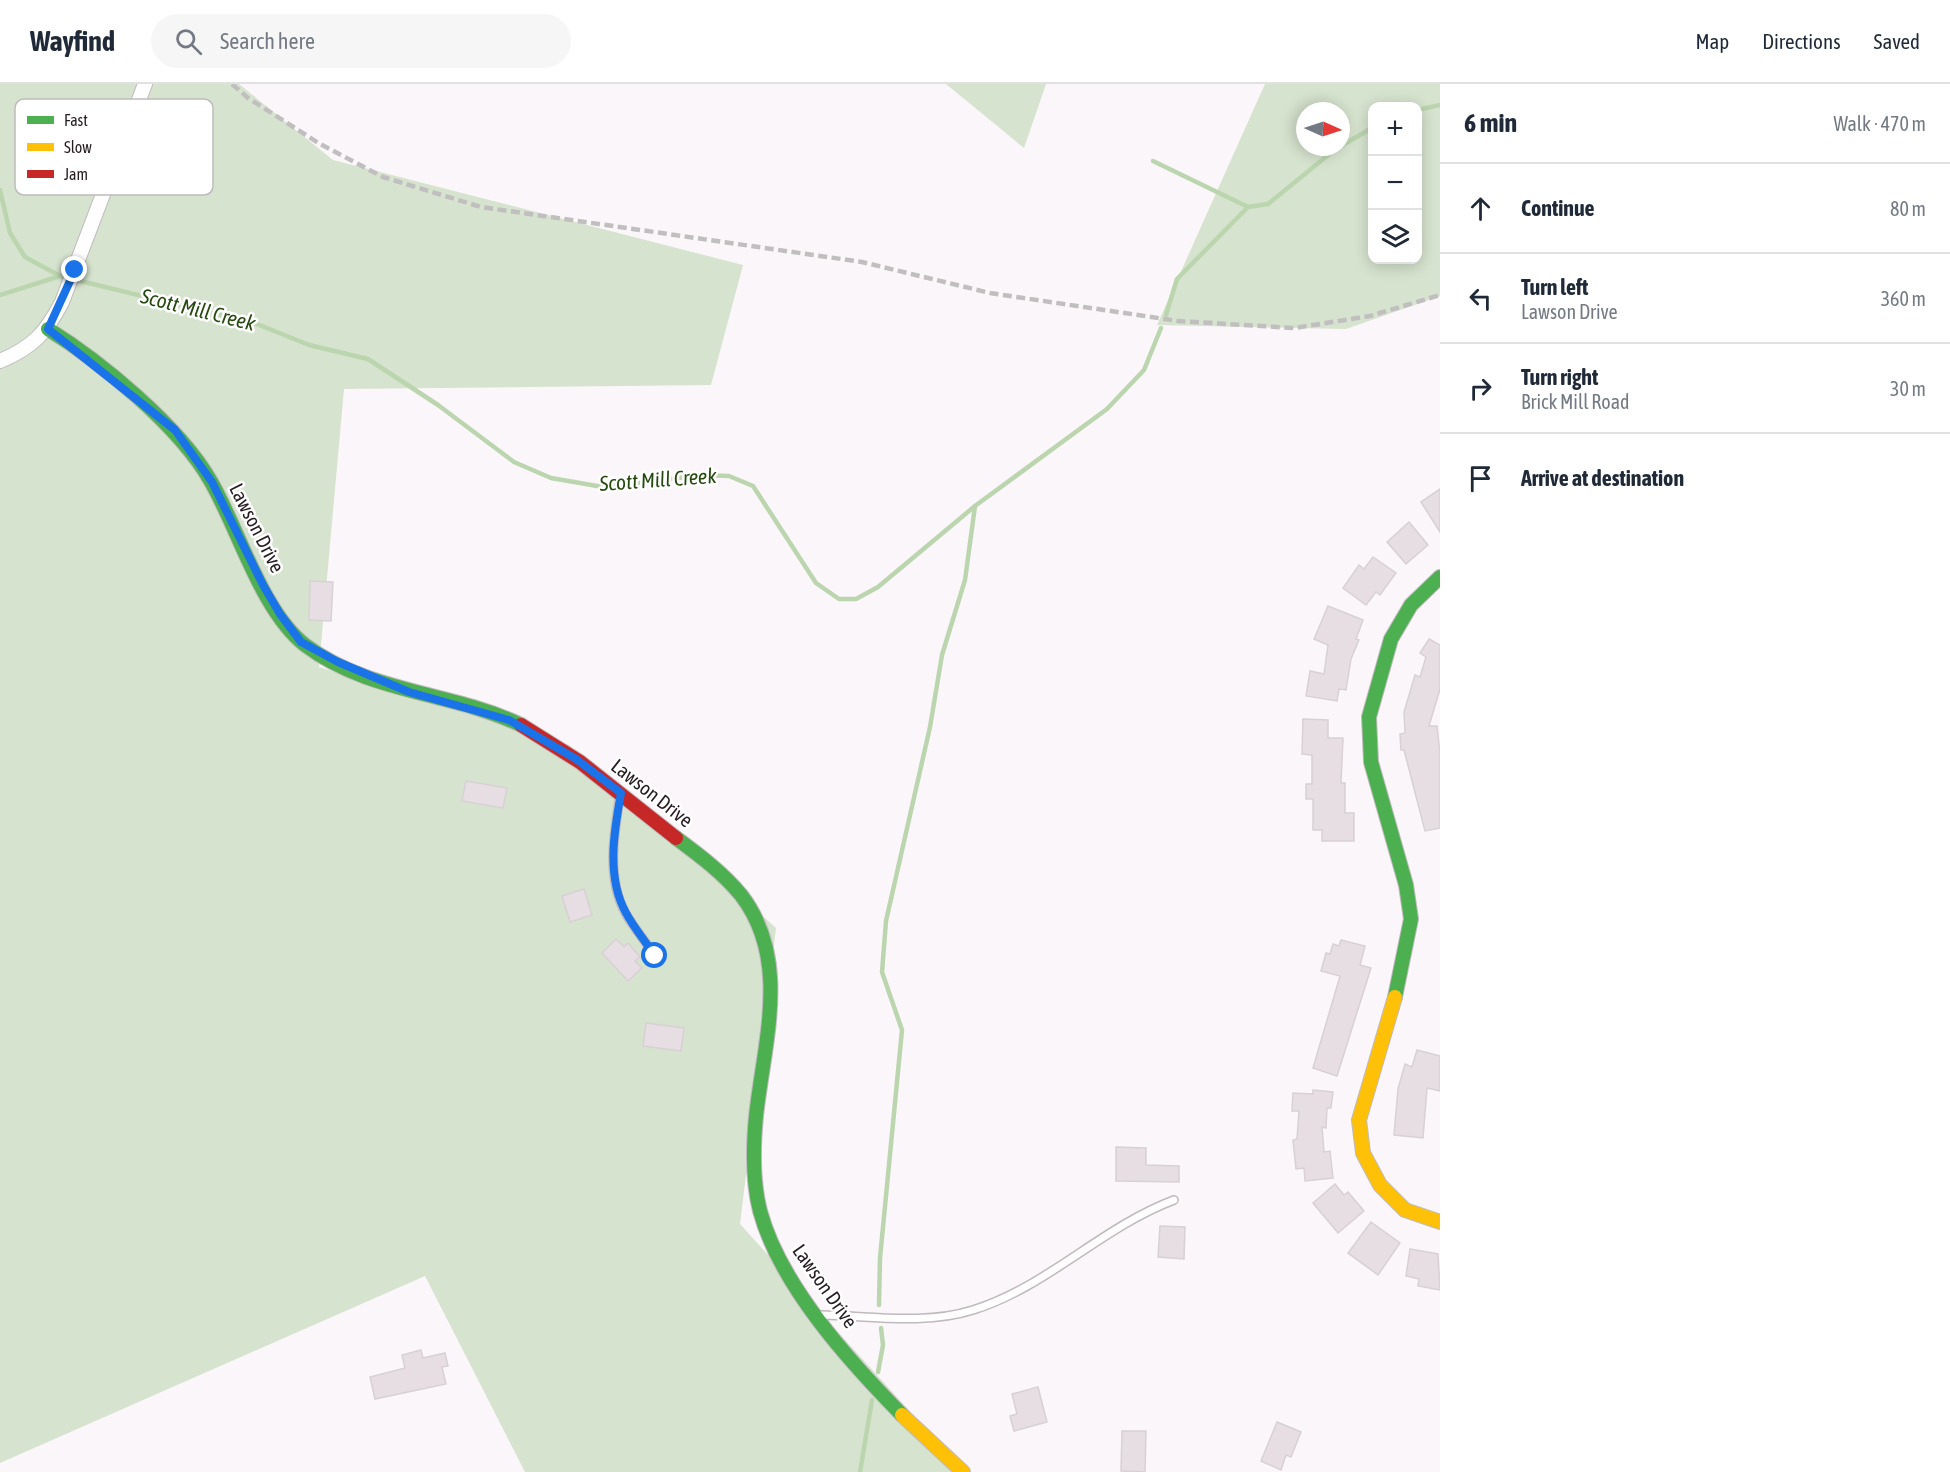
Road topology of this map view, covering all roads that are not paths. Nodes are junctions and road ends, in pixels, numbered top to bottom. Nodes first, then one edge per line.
1 (145, 84) edge
2 (139, 99) edge
3 (103, 195) edge
4 (48, 329) junction
5 (0, 361) edge
6 (1440, 577) edge
7 (621, 793) junction
8 (655, 956) dead end
9 (1174, 1200) dead end
10 (1440, 1222) edge
11 (817, 1315) junction
12 (963, 1472) edge

1 - 2 street
3 - 4 street
4 - 5 street
4 - 7 street, Lawson Drive
6 - 10 street
7 - 8 lane
7 - 11 street, Lawson Drive
9 - 11 lane
11 - 12 street, Lawson Drive

